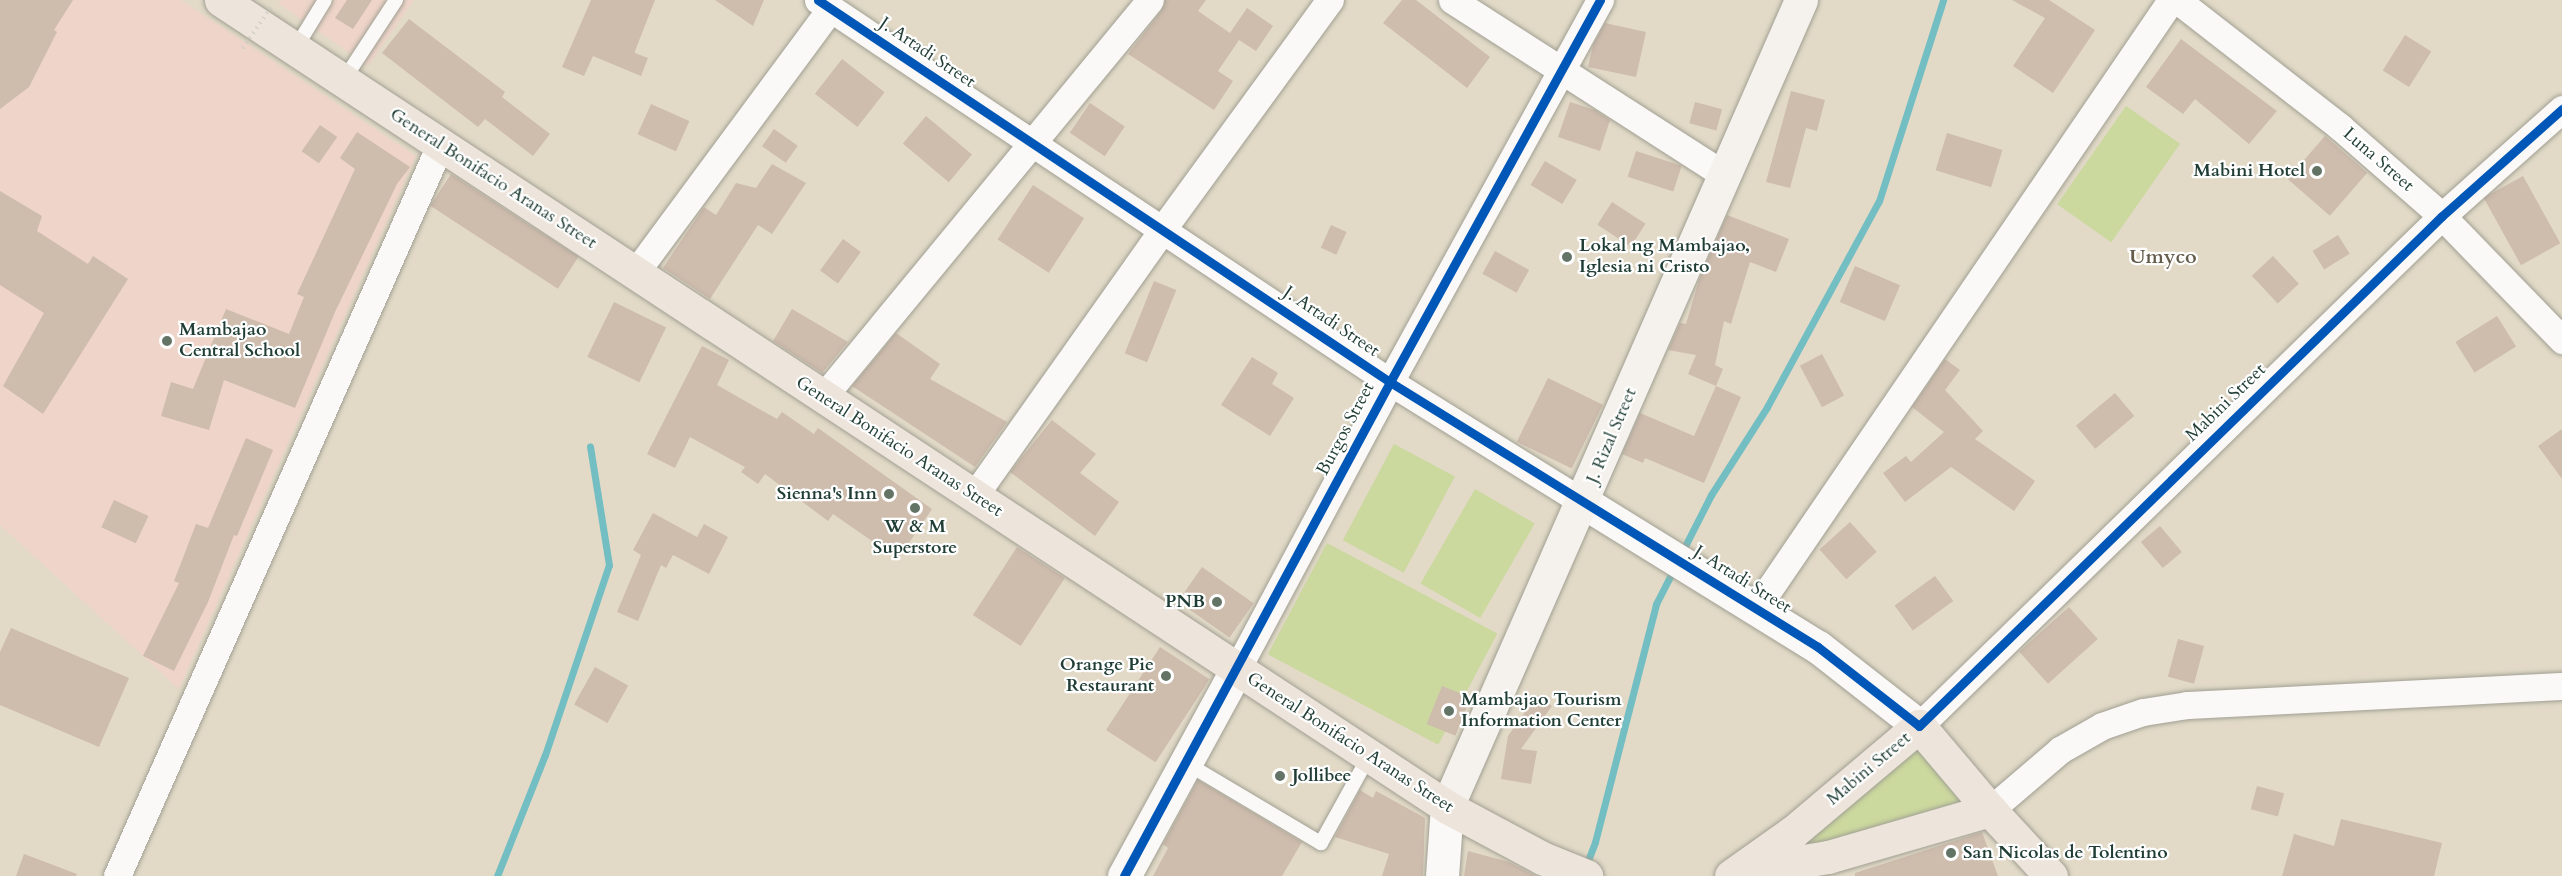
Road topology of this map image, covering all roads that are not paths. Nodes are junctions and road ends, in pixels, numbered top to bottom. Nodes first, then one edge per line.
1 (221, 0) edge
2 (326, 0) edge
3 (396, 0) edge
4 (1150, 0) edge
5 (1330, 0) edge
6 (1452, 0) edge
7 (1600, 0) edge
8 (1801, 0) edge
9 (2171, 0) edge
10 (2177, 0) edge
11 (824, 4) edge
12 (295, 49) junction
13 (1562, 70) junction
14 (344, 81) junction
15 (2562, 109) edge
16 (1031, 142) junction
17 (440, 145) junction
18 (1725, 175) junction
19 (2442, 216) junction
20 (1162, 230) junction
21 (634, 273) junction
22 (2562, 340) edge
23 (1390, 382) junction
24 (823, 397) junction
25 (974, 496) junction
26 (1583, 502) junction
27 (1756, 607) junction
28 (1238, 669) junction
29 (2562, 686) edge
30 (1919, 726) junction
31 (1369, 756) junction
32 (1186, 763) junction
33 (1447, 807) junction
34 (1990, 810) junction
35 (1736, 874) edge
36 (117, 876) edge
37 (1124, 876) edge
38 (1442, 876) edge
39 (1586, 876) edge
40 (2051, 876) edge

1 - 12 main road, General Bonifacio Aranas Street
2 - 12 lane
3 - 14 lane
4 - 16 street
5 - 20 street
6 - 13 street
7 - 13 street, Burgos Street
8 - 18 main road, J. Rizal Street
9 - 27 street
10 - 19 street, Luna Street
11 - 16 street, J. Artadi Street
11 - 21 street
12 - 14 main road, General Bonifacio Aranas Street
13 - 18 street
13 - 23 street, Burgos Street
14 - 17 main road, General Bonifacio Aranas Street
15 - 19 street, Mabini Street
16 - 20 street, J. Artadi Street
16 - 24 street
17 - 21 main road, General Bonifacio Aranas Street
17 - 36 street
18 - 26 main road, J. Rizal Street
19 - 22 street, Luna Street
19 - 30 street, Mabini Street
20 - 23 street, J. Artadi Street
20 - 25 street
21 - 24 main road, General Bonifacio Aranas Street
23 - 26 street, J. Artadi Street
23 - 28 street, Burgos Street
24 - 25 main road, General Bonifacio Aranas Street
25 - 28 main road, General Bonifacio Aranas Street
26 - 27 street, J. Artadi Street
26 - 33 main road, J. Rizal Street
27 - 30 street, J. Artadi Street
28 - 31 main road, General Bonifacio Aranas Street
28 - 32 street, Burgos Street
29 - 34 street
30 - 34 main road
30 - 35 main road, Mabini Street
31 - 32 lane
31 - 33 main road, General Bonifacio Aranas Street
32 - 37 street, Burgos Street
33 - 38 street, J. Rizal Street
33 - 39 main road, General Bonifacio Aranas Street
34 - 35 main road, Mabini Street
34 - 40 main road

